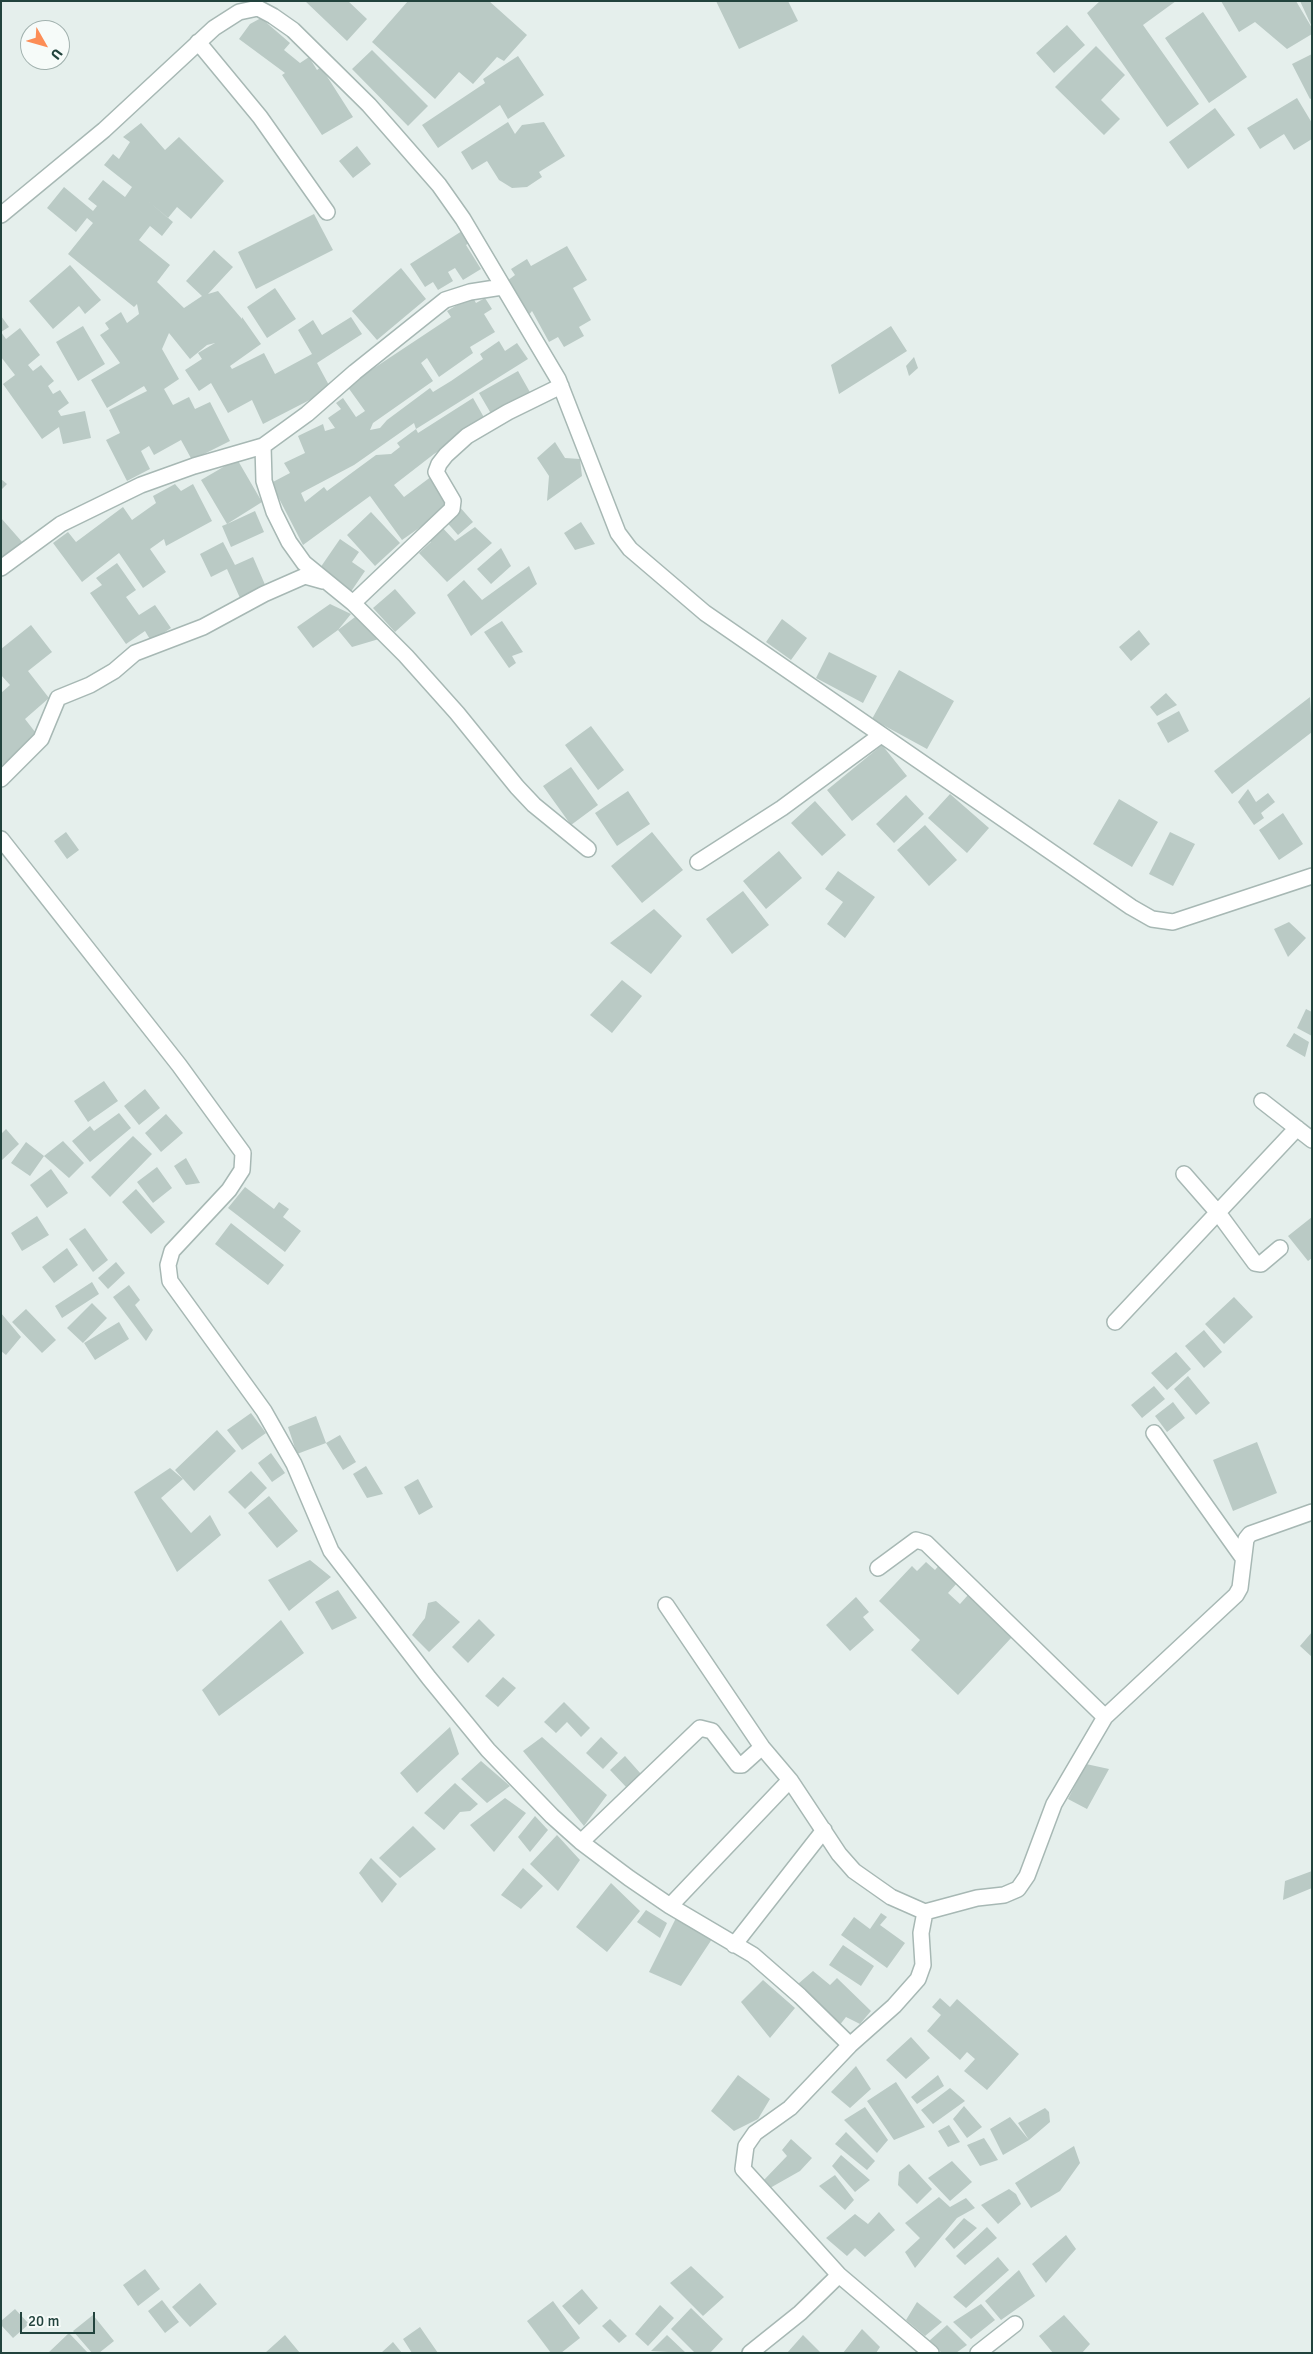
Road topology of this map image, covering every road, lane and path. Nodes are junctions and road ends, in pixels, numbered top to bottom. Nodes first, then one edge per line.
1 (259, 5) edge
2 (198, 42) junction
3 (327, 212) dead end
4 (1, 215) edge
5 (502, 287) junction
6 (561, 386) junction
7 (263, 446) junction
8 (1, 568) edge
9 (323, 581) junction
10 (353, 602) junction
11 (881, 735) junction
12 (1, 779) edge
13 (1, 839) edge
14 (588, 849) dead end
15 (698, 862) dead end
16 (1312, 876) edge
17 (1262, 1101) dead end
18 (1297, 1128) junction
19 (1312, 1140) edge
20 (1184, 1174) dead end
21 (1219, 1214) junction
22 (1280, 1248) dead end
23 (1115, 1322) dead end
24 (1154, 1433) dead end
25 (1312, 1512) edge
26 (1244, 1558) junction
27 (878, 1568) dead end
28 (666, 1605) dead end
29 (1105, 1717) junction
30 (762, 1747) junction
31 (790, 1780) junction
32 (824, 1830) junction
33 (581, 1842) junction
34 (670, 1906) junction
35 (925, 1912) junction
36 (734, 1945) junction
37 (850, 2045) junction
38 (839, 2275) junction
39 (1015, 2324) dead end
40 (750, 2353) edge
41 (932, 2353) edge
42 (978, 2353) edge

1 - 2 street
1 - 5 street
2 - 3 street
2 - 4 street
5 - 6 street
5 - 7 street
6 - 10 street
6 - 11 street
7 - 8 street
7 - 9 street
9 - 10 street
9 - 12 street
10 - 14 street
11 - 15 street
11 - 16 street
13 - 33 street
17 - 18 street
18 - 19 street
18 - 21 street
20 - 21 street
21 - 22 street
21 - 23 street
24 - 26 street
25 - 26 street
26 - 29 street
27 - 29 street
28 - 30 street
29 - 35 street
30 - 31 street
30 - 33 street
31 - 32 street
31 - 34 street
32 - 35 street
32 - 36 street
33 - 34 street
34 - 36 street
35 - 37 street
36 - 37 street
37 - 38 street
38 - 40 street
38 - 41 street
39 - 42 street

